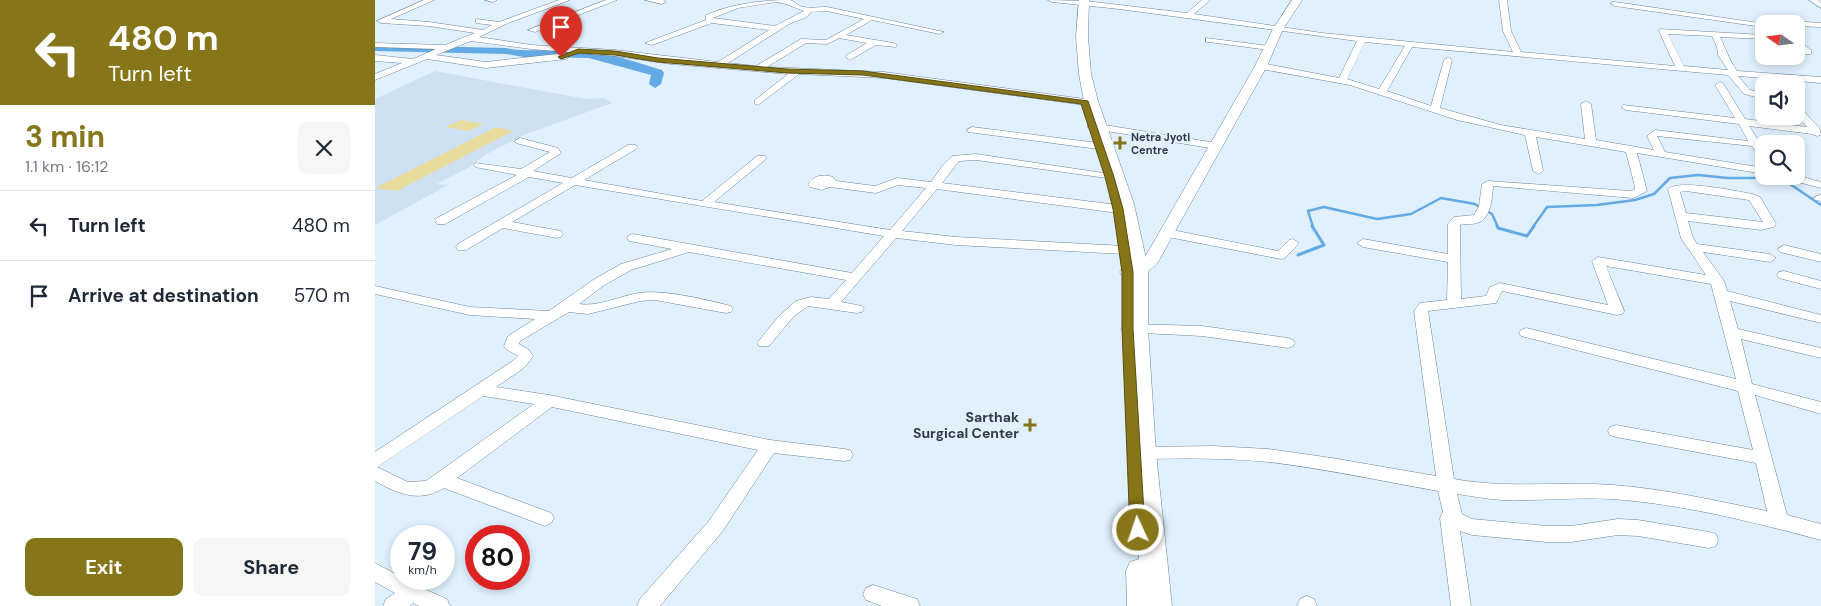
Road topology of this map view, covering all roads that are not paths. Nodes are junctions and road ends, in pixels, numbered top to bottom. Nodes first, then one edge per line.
1 (430, 0) edge
2 (489, 0) edge
3 (493, 0) edge
4 (566, 0) edge
5 (613, 0) edge
6 (649, 0) edge
7 (776, 0) edge
8 (1052, 0) edge
9 (1206, 0) edge
10 (1297, 0) edge
11 (1503, 0) edge
12 (1081, 1) edge
13 (662, 2) dead end
14 (1615, 4) dead end
15 (809, 10) junction
16 (1187, 17) junction
17 (871, 18) junction
18 (1718, 20) junction
19 (479, 21) dead end
20 (711, 21) junction
21 (378, 22) edge
22 (1805, 23) edge
23 (499, 24) junction
24 (1755, 24) edge
25 (1821, 25) edge
26 (857, 26) junction
27 (867, 27) dead end
28 (775, 28) junction
29 (1278, 29) junction
30 (532, 30) dead end
31 (887, 30) dead end
32 (483, 32) junction
33 (940, 32) dead end
34 (1714, 33) junction
35 (916, 35) dead end
36 (1732, 35) junction
37 (839, 36) junction
38 (1755, 36) edge
39 (468, 38) junction
40 (1362, 39) junction
41 (1209, 40) dead end
42 (875, 42) junction
43 (649, 43) dead end
44 (1410, 44) junction
45 (375, 45) edge
46 (893, 45) dead end
47 (445, 48) junction
48 (1269, 48) junction
49 (1805, 49) edge
50 (576, 52) junction
51 (1808, 52) dead end
52 (1518, 54) junction
53 (425, 56) junction
54 (850, 57) dead end
55 (375, 58) edge
56 (1448, 60) dead end
57 (413, 61) junction
58 (721, 64) junction
59 (1261, 66) junction
60 (758, 68) junction
61 (1680, 68) junction
62 (796, 72) junction
63 (1732, 72) junction
64 (375, 76) edge
65 (1821, 80) edge
66 (1342, 81) junction
67 (1720, 85) dead end
68 (1382, 92) junction
69 (1755, 94) edge
70 (757, 102) dead end
71 (1085, 102) junction
72 (1586, 104) dead end
73 (1627, 107) dead end
74 (1435, 110) junction
75 (1805, 119) edge
76 (1743, 122) junction
77 (972, 130) dead end
78 (1097, 133) junction
79 (1530, 133) junction
80 (1818, 134) edge
81 (520, 141) dead end
82 (1755, 142) joint
83 (1591, 143) junction
84 (1216, 146) junction
85 (632, 147) dead end
86 (1631, 149) junction
87 (1661, 154) junction
88 (761, 158) dead end
89 (479, 165) dead end
90 (1755, 170) edge
91 (1538, 171) dead end
92 (524, 173) junction
93 (1110, 177) junction
94 (1805, 181) edge
95 (571, 182) junction
96 (830, 184) dead end
97 (935, 185) junction
98 (1821, 185) edge
99 (705, 204) junction
100 (1118, 209) junction
101 (1483, 209) joint
102 (1680, 216) junction
103 (441, 221) dead end
104 (501, 224) junction
105 (1167, 232) junction
106 (557, 234) dead end
107 (893, 234) junction
108 (633, 238) dead end
109 (1293, 242) dead end
110 (1363, 242) dead end
111 (462, 247) dead end
112 (1693, 247) junction
113 (689, 248) junction
114 (1784, 249) dead end
115 (1123, 250) junction
116 (1771, 258) dead end
117 (1821, 258) edge
118 (1453, 259) junction
119 (1133, 270) junction
120 (1784, 275) dead end
121 (855, 278) junction
122 (1821, 285) edge
123 (1719, 288) junction
124 (375, 290) edge
125 (1453, 302) junction
126 (831, 305) junction
127 (567, 307) junction
128 (725, 309) dead end
129 (857, 309) dead end
130 (553, 316) junction
131 (1821, 319) edge
132 (1133, 329) junction
133 (1731, 332) junction
134 (1526, 333) dead end
135 (764, 343) dead end
136 (1288, 343) dead end
137 (1821, 353) edge
138 (1745, 387) junction
139 (481, 390) junction
140 (549, 401) junction
141 (1821, 408) edge
142 (1616, 431) dead end
143 (770, 446) junction
144 (1145, 453) junction
145 (844, 455) dead end
146 (1763, 458) junction
147 (375, 461) edge
148 (375, 473) edge
149 (442, 480) junction
150 (1447, 486) junction
151 (545, 518) dead end
152 (1449, 518) dead end
153 (1779, 521) junction
154 (1821, 532) edge
155 (1709, 540) dead end
156 (375, 572) edge
157 (411, 593) junction
158 (873, 594) dead end
159 (393, 606) edge
160 (440, 606) edge
161 (647, 606) edge
162 (910, 606) edge
163 (1143, 606) edge
164 (1157, 606) edge
165 (1461, 606) edge

1 - 21 street
2 - 3 street
4 - 23 street
5 - 30 street
6 - 13 street
7 - 15 street
7 - 20 street
8 - 12 street
9 - 16 street
10 - 29 main road
11 - 52 street
12 - 16 street
12 - 71 highway
12 - 78 highway
14 - 18 street
15 - 17 street
15 - 28 street
16 - 29 street
17 - 26 street
17 - 33 street
18 - 24 street
18 - 36 street
19 - 23 street
20 - 28 street
20 - 43 street
21 - 32 street
22 - 25 street
23 - 32 street
26 - 27 street
26 - 37 street
28 - 58 street
29 - 40 street
29 - 48 main road
31 - 35 street
32 - 39 street
34 - 36 street
34 - 61 street
34 - 63 street
36 - 38 street
37 - 42 street
37 - 60 street
39 - 47 street
39 - 50 street
40 - 44 street
40 - 66 street
41 - 48 street
42 - 46 street
42 - 54 street
44 - 52 street
44 - 68 street
45 - 47 street
47 - 53 street
48 - 59 main road
49 - 51 street
50 - 53 street
50 - 58 street
52 - 61 street
53 - 57 street
55 - 57 street
56 - 74 street
57 - 64 street
58 - 60 street
59 - 66 street
59 - 84 main road
60 - 62 street
61 - 63 street
62 - 70 street
62 - 71 street
63 - 65 street
63 - 69 street
66 - 68 street
67 - 76 street
68 - 74 street
71 - 78 highway
72 - 83 street
73 - 76 street
74 - 79 street
75 - 80 street
76 - 80 street
76 - 82 street
77 - 78 street
78 - 84 street
78 - 93 highway
78 - 119 highway
79 - 83 street
79 - 91 street
81 - 92 street
82 - 87 street
83 - 86 street
84 - 105 main road
85 - 95 street
86 - 87 street
86 - 101 street
87 - 90 street
88 - 99 street
89 - 92 street
92 - 95 street
92 - 103 street
93 - 97 street
93 - 100 highway
94 - 98 street
95 - 99 street
95 - 104 street
96 - 97 street
97 - 100 street
97 - 107 street
99 - 107 street
100 - 115 highway
101 - 118 street
102 - 102 street
102 - 112 street
104 - 106 street
104 - 111 street
105 - 109 street
105 - 119 main road
107 - 115 street
107 - 121 street
108 - 113 street
110 - 118 street
112 - 116 street
112 - 123 street
113 - 121 street
113 - 127 street
114 - 117 street
115 - 119 highway
118 - 125 street
119 - 132 highway
120 - 122 street
121 - 126 street
123 - 125 street
123 - 131 street
123 - 133 street
124 - 130 street
125 - 150 street
126 - 129 street
126 - 135 street
127 - 128 street
127 - 130 street
130 - 139 street
132 - 136 street
132 - 144 highway
132 - 163 highway
133 - 137 street
133 - 138 street
134 - 138 street
138 - 141 street
138 - 146 street
139 - 140 street
139 - 147 street
140 - 143 street
140 - 149 street
142 - 146 street
143 - 145 street
143 - 161 street
144 - 150 street
144 - 164 highway
146 - 153 street
148 - 149 street
149 - 151 street
150 - 153 street
150 - 155 street
152 - 165 street
153 - 154 street
156 - 157 street
157 - 159 street
157 - 160 street
158 - 162 street

